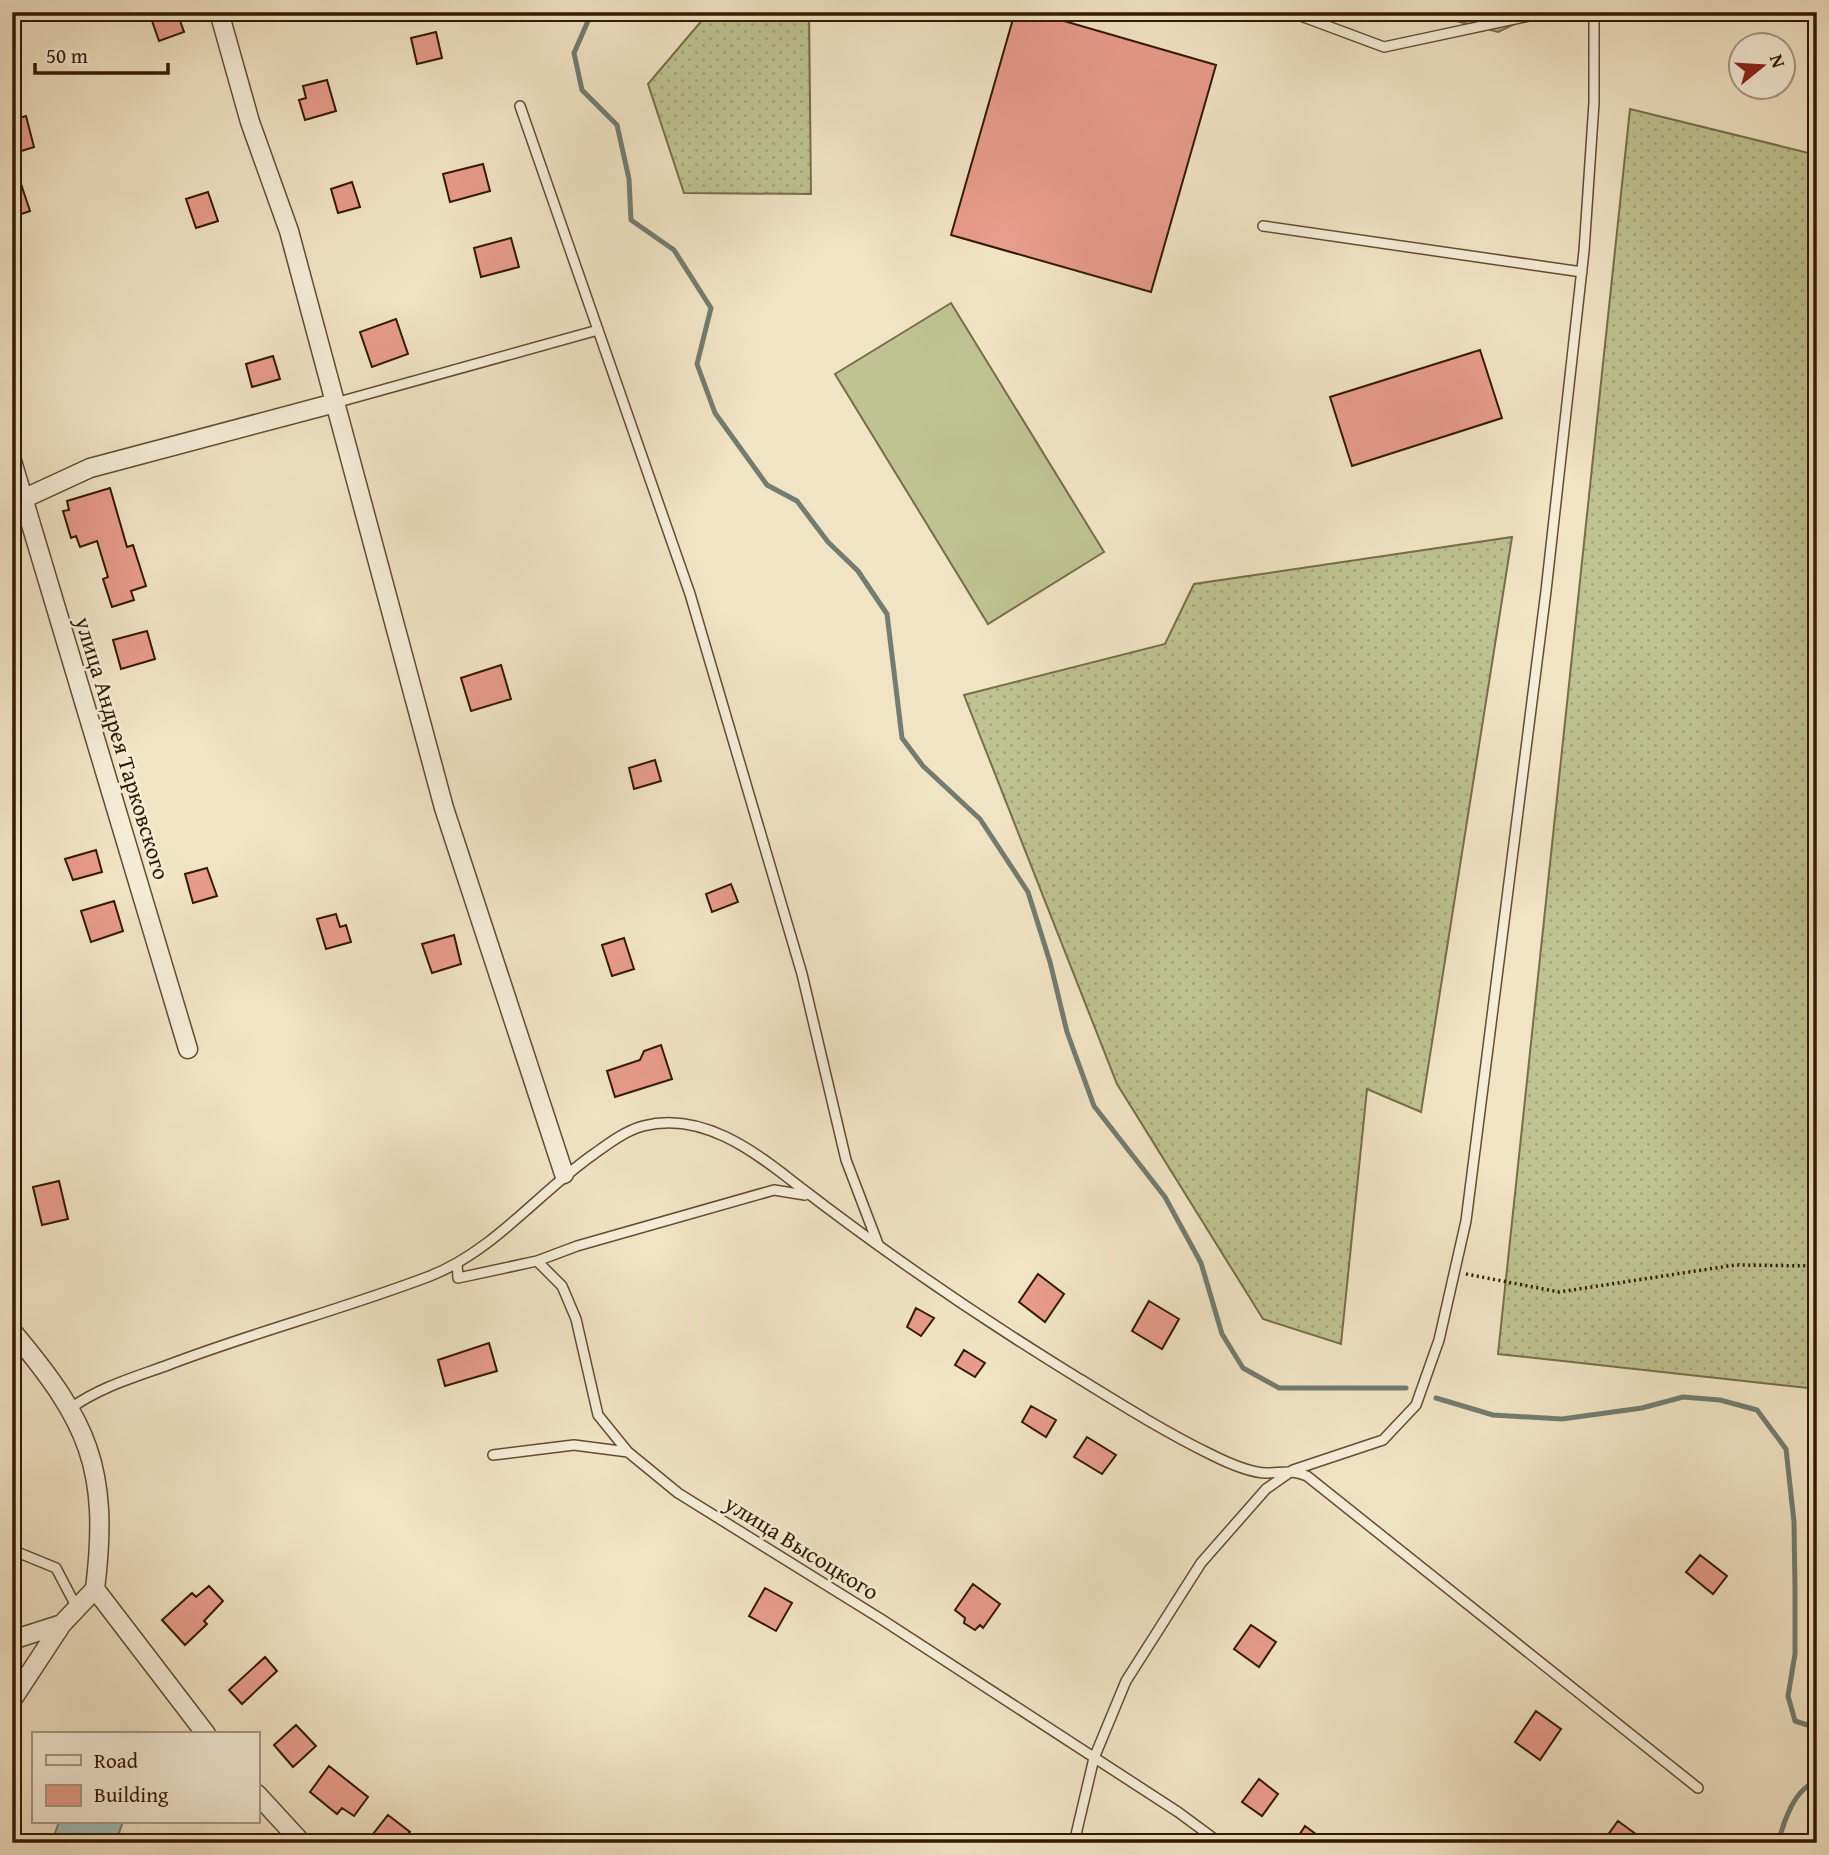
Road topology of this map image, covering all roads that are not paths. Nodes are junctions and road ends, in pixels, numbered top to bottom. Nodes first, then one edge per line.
1 (219, 12) edge
2 (1290, 12) edge
3 (1548, 12) edge
4 (1594, 12) edge
5 (520, 106) dead end
6 (1264, 226) dead end
7 (1582, 272) junction
8 (598, 330) junction
9 (335, 403) junction
10 (12, 461) edge
11 (18, 503) edge
12 (188, 1049) dead end
13 (564, 1174) junction
14 (813, 1197) junction
15 (878, 1244) junction
16 (537, 1261) junction
17 (457, 1263) junction
18 (12, 1331) edge
19 (71, 1408) junction
20 (628, 1452) junction
21 (493, 1455) dead end
22 (1293, 1470) junction
23 (12, 1550) edge
24 (95, 1589) junction
25 (77, 1609) junction
26 (62, 1624) junction
27 (12, 1640) edge
28 (12, 1700) edge
29 (203, 1732) edge
30 (1094, 1758) junction
31 (1698, 1788) dead end
32 (259, 1796) edge
33 (302, 1843) edge
34 (1074, 1843) edge
35 (1220, 1843) edge

1 - 9 street
2 - 3 lane
4 - 7 lane
5 - 8 lane
6 - 7 lane
7 - 22 lane
8 - 9 lane
8 - 15 lane
9 - 11 street
9 - 13 street
10 - 11 street, улица Андрея Тарковского
11 - 12 street, улица Андрея Тарковского
13 - 14 lane
13 - 17 lane
14 - 15 lane
14 - 16 lane
15 - 22 lane
16 - 17 lane
16 - 20 lane, улица Высоцкого
17 - 19 lane
18 - 19 street
19 - 24 street
20 - 21 lane
20 - 30 lane, улица Высоцкого
22 - 30 lane
22 - 31 lane
23 - 25 lane
24 - 25 street
24 - 29 street
25 - 26 street
26 - 27 street
26 - 28 street
30 - 34 lane
30 - 35 lane, улица Высоцкого
32 - 33 street

